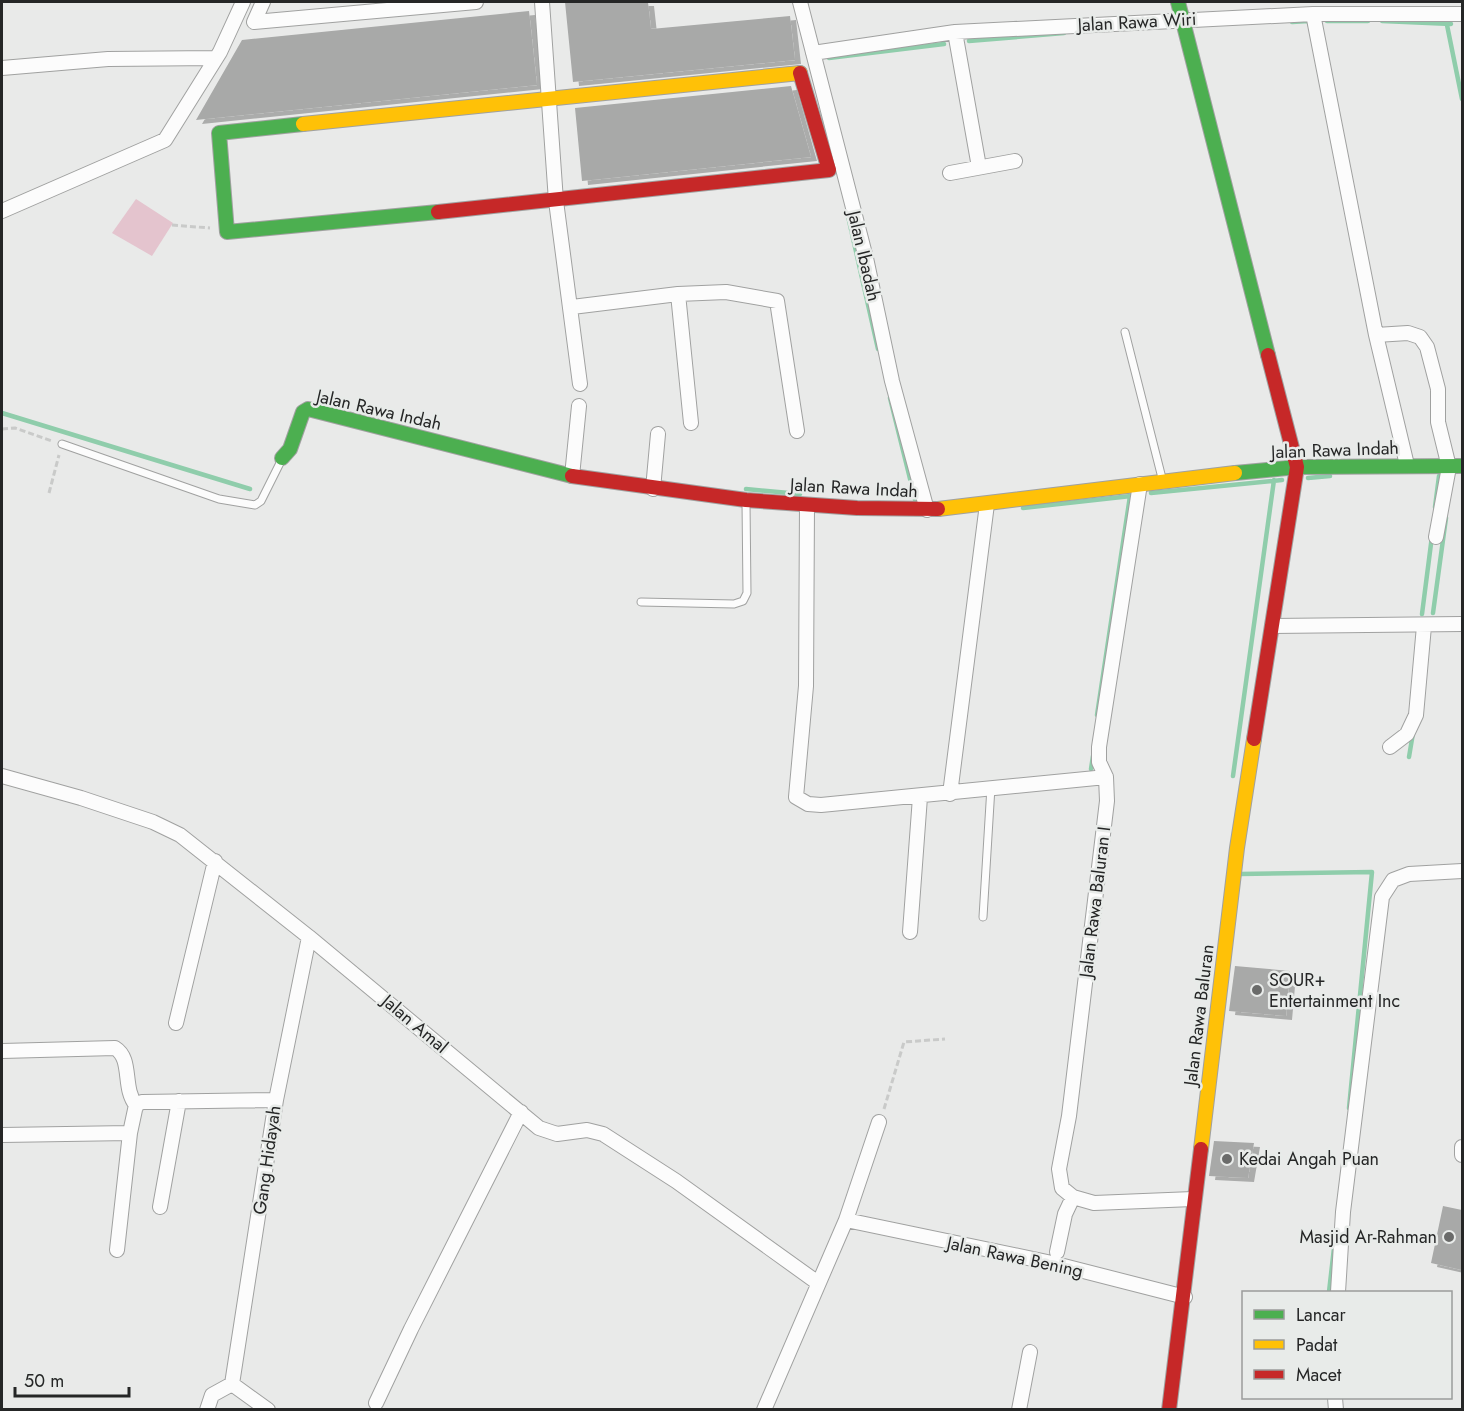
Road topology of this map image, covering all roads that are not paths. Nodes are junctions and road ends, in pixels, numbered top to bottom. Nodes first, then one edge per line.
1 (243, 2) edge
2 (263, 2) edge
3 (476, 2) edge
4 (542, 2) edge
5 (800, 2) edge
6 (1178, 2) edge
7 (1456, 12) edge
8 (1313, 14) junction
9 (1182, 19) junction
10 (954, 33) junction
11 (813, 54) junction
12 (216, 58) junction
13 (2, 68) edge
14 (549, 98) junction
15 (1014, 161) dead end
16 (979, 167) junction
17 (950, 173) dead end
18 (556, 201) junction
19 (2, 211) edge
20 (678, 294) junction
21 (572, 307) junction
22 (1125, 332) dead end
23 (1376, 335) junction
24 (580, 384) dead end
25 (579, 406) dead end
26 (691, 423) dead end
27 (797, 431) dead end
28 (658, 434) dead end
29 (62, 444) road end
30 (282, 458) joint
31 (1407, 465) junction
32 (1456, 466) edge
33 (1297, 467) junction
34 (572, 476) junction
35 (1163, 480) junction
36 (1140, 484) junction
37 (653, 489) junction
38 (746, 500) junction
39 (987, 504) junction
40 (807, 505) junction
41 (927, 510) junction
42 (1436, 537) dead end
43 (642, 602) dead end
44 (1462, 624) edge
45 (1272, 626) junction
46 (1424, 626) junction
47 (1390, 747) dead end
48 (2, 776) edge
49 (1106, 777) junction
50 (991, 786) junction
51 (950, 794) junction
52 (920, 797) junction
53 (215, 861) junction
54 (1462, 871) edge
55 (983, 917) dead end
56 (910, 932) dead end
57 (309, 937) junction
58 (176, 1023) dead end
59 (2, 1051) edge
60 (276, 1100) junction
61 (178, 1101) junction
62 (136, 1105) junction
63 (521, 1112) junction
64 (879, 1122) road end
65 (130, 1133) junction
66 (2, 1135) edge
67 (1462, 1146) edge
68 (1462, 1155) edge
69 (1073, 1197) junction
70 (1193, 1199) junction
71 (160, 1207) dead end
72 (846, 1220) junction
73 (117, 1250) dead end
74 (1057, 1252) dead end
75 (818, 1283) junction
76 (1338, 1291) edge
77 (1185, 1297) junction
78 (1029, 1352) dead end
79 (232, 1384) junction
80 (376, 1403) dead end
81 (207, 1410) edge
82 (268, 1410) edge
83 (764, 1410) edge
84 (1019, 1410) edge
85 (1169, 1410) edge

1 - 12 street
2 - 3 street
4 - 14 street
5 - 11 street, Jalan Ibadah
6 - 9 street
7 - 8 street, Jalan Rawa Wiri
8 - 9 street, Jalan Rawa Wiri
8 - 23 street
9 - 10 street, Jalan Rawa Wiri
9 - 33 street
10 - 11 street, Jalan Rawa Wiri
10 - 16 street
11 - 41 street, Jalan Ibadah
12 - 13 street
12 - 19 street
14 - 18 street
14 - 18 street
14 - 18 street
15 - 16 street
16 - 17 street
18 - 21 street
20 - 21 street
20 - 26 street
20 - 27 street
21 - 24 street
22 - 35 lane
23 - 31 street
23 - 32 street
25 - 34 street
28 - 37 street
29 - 30 lane
30 - 34 street, Jalan Rawa Indah
31 - 32 street, Jalan Rawa Indah
31 - 33 street, Jalan Rawa Indah
32 - 42 street
33 - 35 street, Jalan Rawa Indah
33 - 45 street, Jalan Rawa Baluran
34 - 37 street, Jalan Rawa Indah
35 - 36 street, Jalan Rawa Indah
36 - 39 street, Jalan Rawa Indah
36 - 49 street, Jalan Rawa Baluran I
37 - 38 street, Jalan Rawa Indah
38 - 40 street, Jalan Rawa Indah
38 - 43 lane
39 - 41 street, Jalan Rawa Indah
39 - 51 street
40 - 41 street, Jalan Rawa Indah
40 - 52 street
44 - 46 street
45 - 46 street
45 - 70 street, Jalan Rawa Baluran
46 - 47 street
48 - 53 street, Jalan Amal
49 - 50 street
49 - 69 street, Jalan Rawa Baluran I
50 - 51 street
50 - 55 lane
51 - 52 street
52 - 56 street
53 - 57 street, Jalan Amal
53 - 58 street
54 - 76 street
57 - 60 street, Gang Hidayah
57 - 63 street, Jalan Amal
59 - 62 street
60 - 61 street
60 - 79 street, Gang Hidayah
61 - 62 street
61 - 71 street
62 - 65 street
63 - 75 street, Jalan Amal
63 - 80 street
64 - 72 street
65 - 66 street
65 - 73 street
67 - 68 street
69 - 70 street
69 - 74 street
70 - 77 street, Jalan Rawa Baluran
72 - 75 street
72 - 77 street, Jalan Rawa Bening
75 - 83 street
77 - 85 street, Jalan Rawa Baluran
78 - 84 street
79 - 81 street
79 - 82 street

